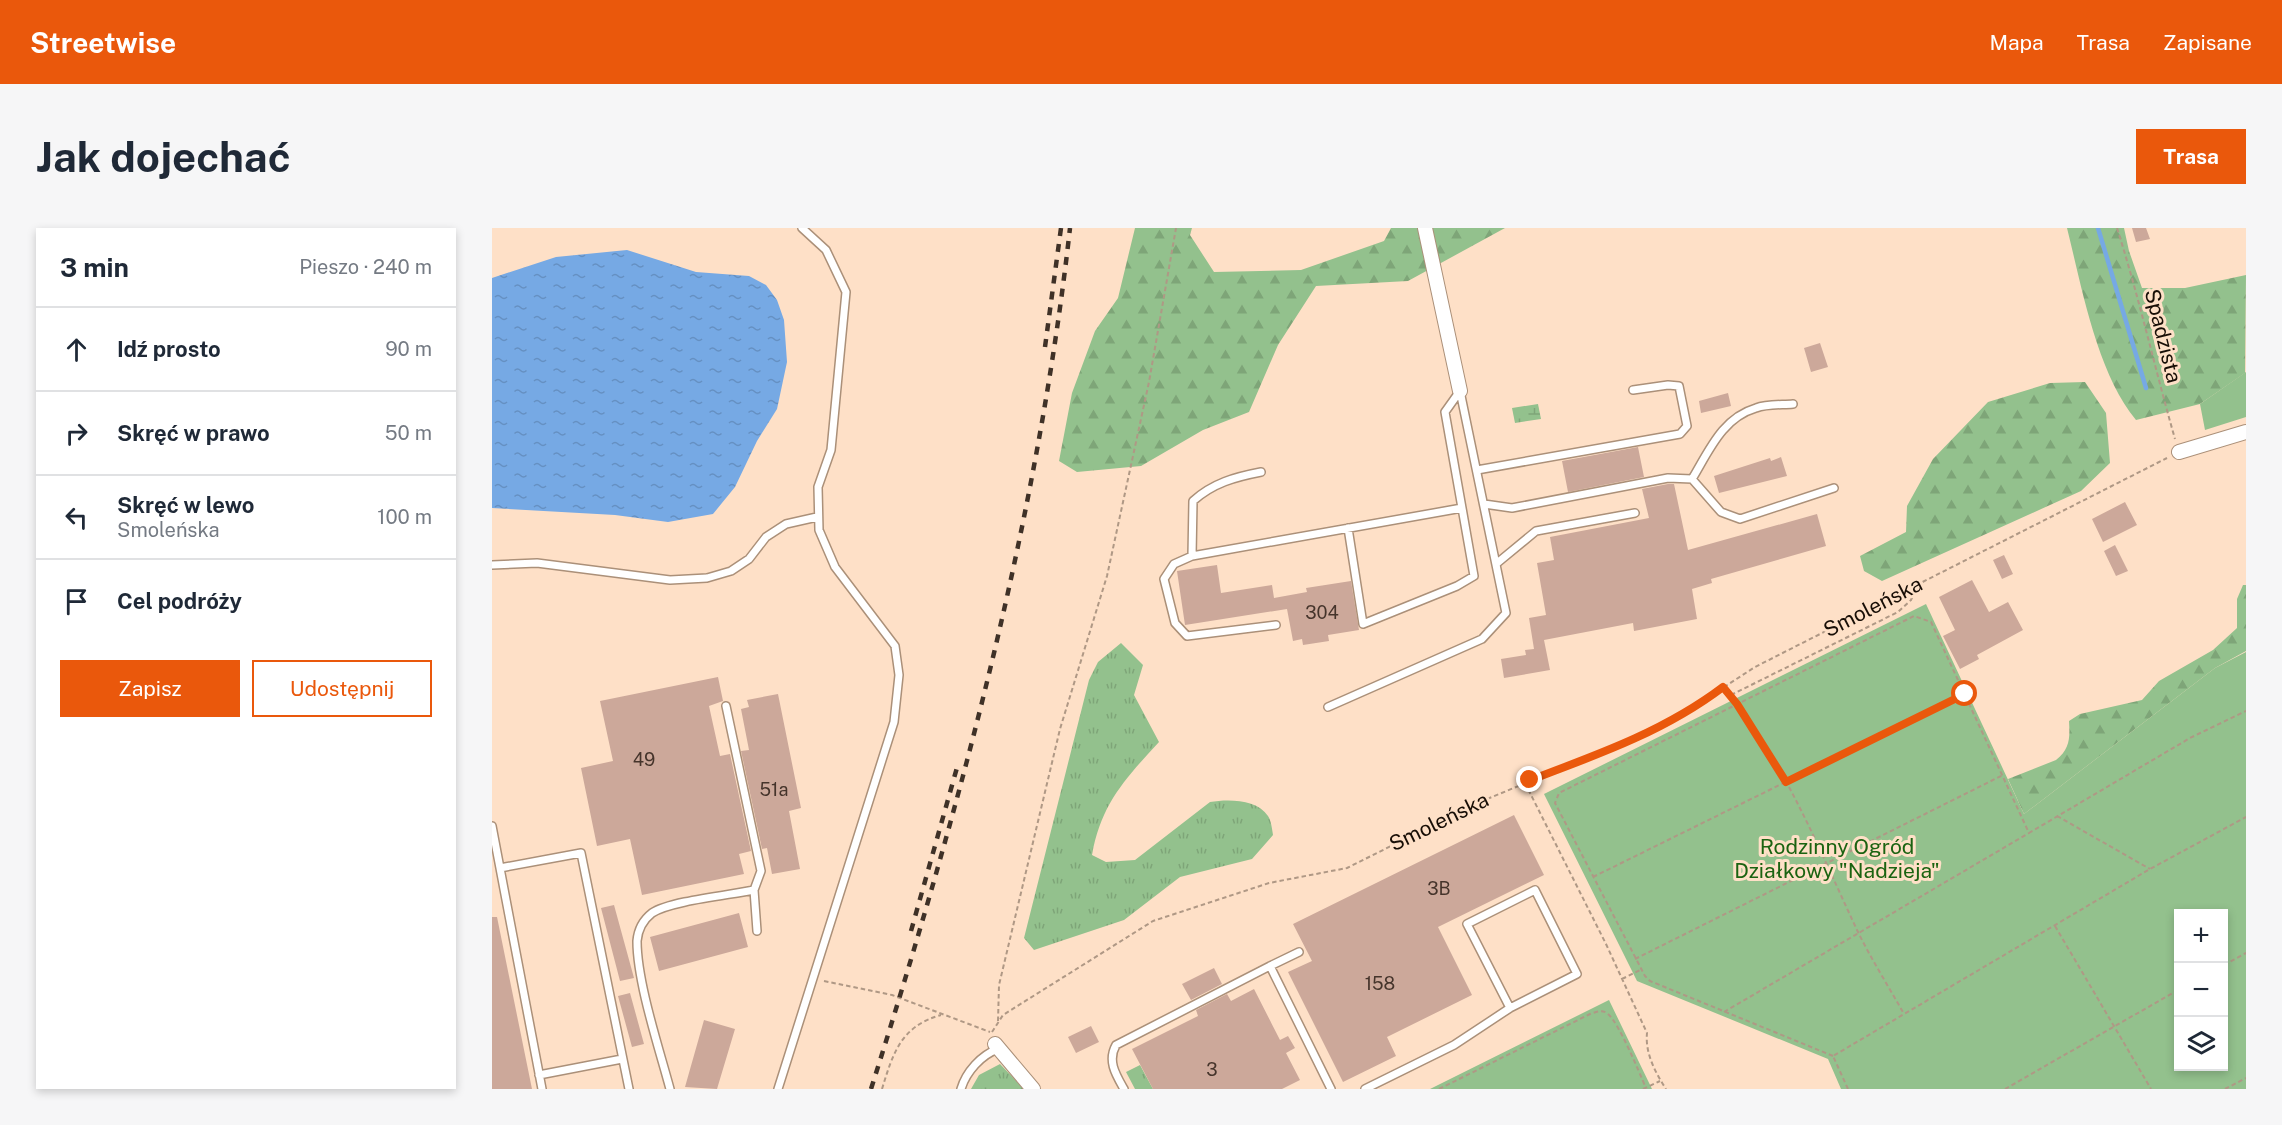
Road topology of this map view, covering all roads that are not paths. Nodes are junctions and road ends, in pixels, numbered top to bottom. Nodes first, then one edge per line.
1 (802, 228) edge
2 (1425, 228) edge
3 (1633, 390) dead end
4 (1460, 391) junction
5 (1793, 404) dead end
6 (2246, 432) edge
7 (2179, 452) road end
8 (1477, 470) junction
9 (1261, 472) dead end
10 (1692, 479) junction
11 (1834, 488) dead end
12 (1484, 504) junction
13 (1462, 508) junction
14 (1635, 513) dead end
15 (817, 517) junction
16 (1348, 528) junction
17 (1192, 556) junction
18 (1496, 564) junction
19 (492, 565) edge
20 (1276, 624) dead end
21 (726, 706) dead end
22 (1328, 707) dead end
23 (492, 826) edge
24 (500, 868) junction
25 (754, 890) junction
26 (757, 931) dead end
27 (1299, 952) dead end
28 (1270, 966) junction
29 (1510, 1008) junction
30 (995, 1042) joint
31 (622, 1059) junction
32 (539, 1075) junction
33 (542, 1089) edge
34 (628, 1089) edge
35 (670, 1089) edge
36 (777, 1089) edge
37 (961, 1089) edge
38 (1033, 1089) edge
39 (1124, 1089) edge
40 (1331, 1089) edge
41 (1365, 1089) edge

1 - 15 lane
2 - 4 street
3 - 8 lane
4 - 8 lane
4 - 13 lane
5 - 10 lane
6 - 7 street
8 - 12 lane
9 - 17 lane
10 - 11 lane
10 - 12 lane
12 - 18 lane
13 - 16 lane
13 - 16 lane
14 - 18 lane
15 - 19 lane
15 - 36 lane
16 - 17 lane
17 - 20 lane
18 - 22 lane
21 - 25 lane
23 - 24 lane
24 - 31 lane
24 - 32 lane
25 - 26 lane
25 - 35 lane
27 - 28 lane
28 - 39 lane
28 - 40 lane
29 - 29 lane
29 - 41 lane
30 - 37 lane
30 - 38 street
31 - 32 lane
31 - 34 lane
32 - 33 lane

